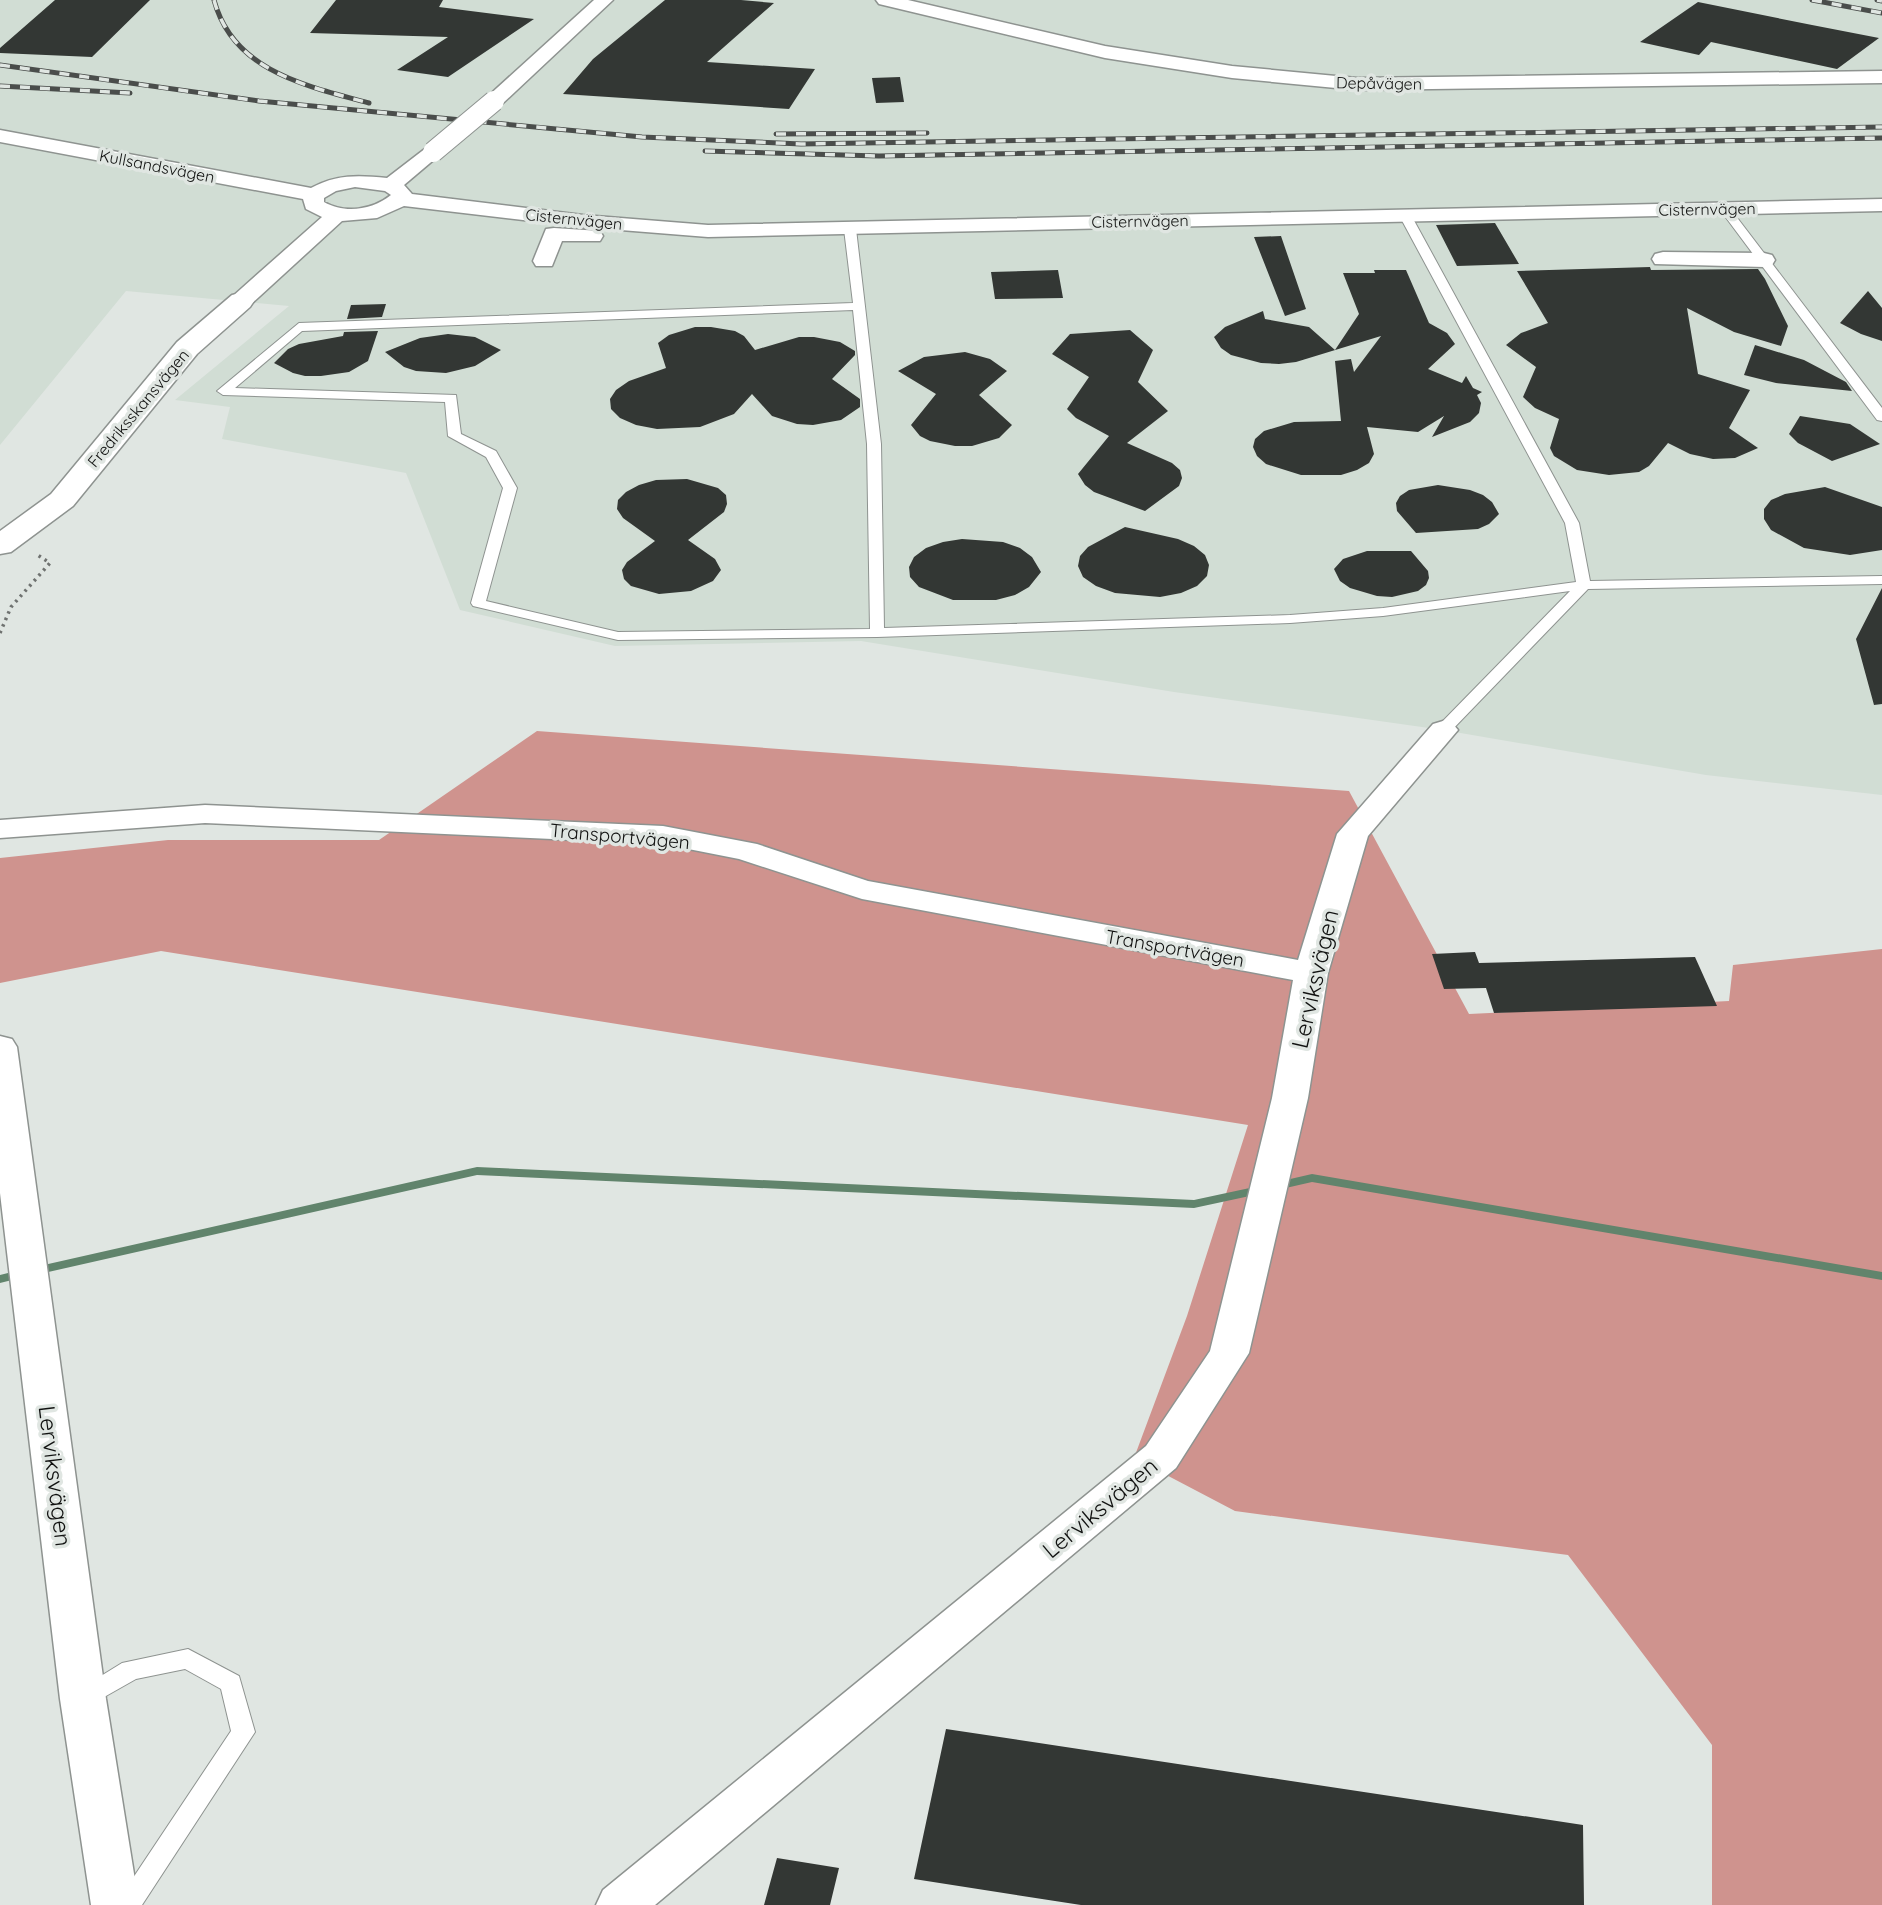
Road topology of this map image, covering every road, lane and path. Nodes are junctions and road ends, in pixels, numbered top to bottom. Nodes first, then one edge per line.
1 (604, 0) edge
2 (885, 0) edge
3 (1882, 78) edge
4 (0, 136) edge
5 (396, 192) junction
6 (314, 195) junction
7 (1882, 205) edge
8 (1725, 209) junction
9 (338, 214) junction
10 (1405, 215) junction
11 (850, 229) junction
12 (715, 231) junction
13 (1663, 259) dead end
14 (1764, 260) junction
15 (544, 261) dead end
16 (241, 301) joint
17 (859, 306) junction
18 (1882, 417) edge
19 (4, 539) edge
20 (1882, 580) edge
21 (1584, 585) junction
22 (0, 633) edge
23 (877, 633) junction
24 (1443, 730) joint
25 (0, 829) edge
26 (1311, 973) junction
27 (0, 1047) edge
28 (83, 1699) junction
29 (116, 1905) edge
30 (128, 1905) edge
31 (620, 1905) edge

1 - 5 street, bridge
2 - 3 street, Depåvägen
4 - 6 street, Kullsandsvägen
5 - 6 street, Cisternvägen
5 - 9 street
5 - 12 street, Cisternvägen
6 - 9 street
7 - 8 street, Cisternvägen
8 - 10 street, Cisternvägen
8 - 14 lane
9 - 16 street, Fredriksskansvägen
10 - 11 street, Cisternvägen
10 - 21 lane
11 - 12 street, Cisternvägen
11 - 17 lane
12 - 15 street
13 - 14 street
14 - 18 lane
16 - 19 main road, Fredriksskansvägen
17 - 23 lane
17 - 23 lane
19 - 22 path
20 - 21 lane
21 - 23 lane
21 - 24 lane
24 - 26 street, Lerviksvägen
25 - 26 street, Transportvägen
26 - 31 street, Lerviksvägen
27 - 28 street, Lerviksvägen
28 - 29 street, Lerviksvägen
28 - 30 lane

